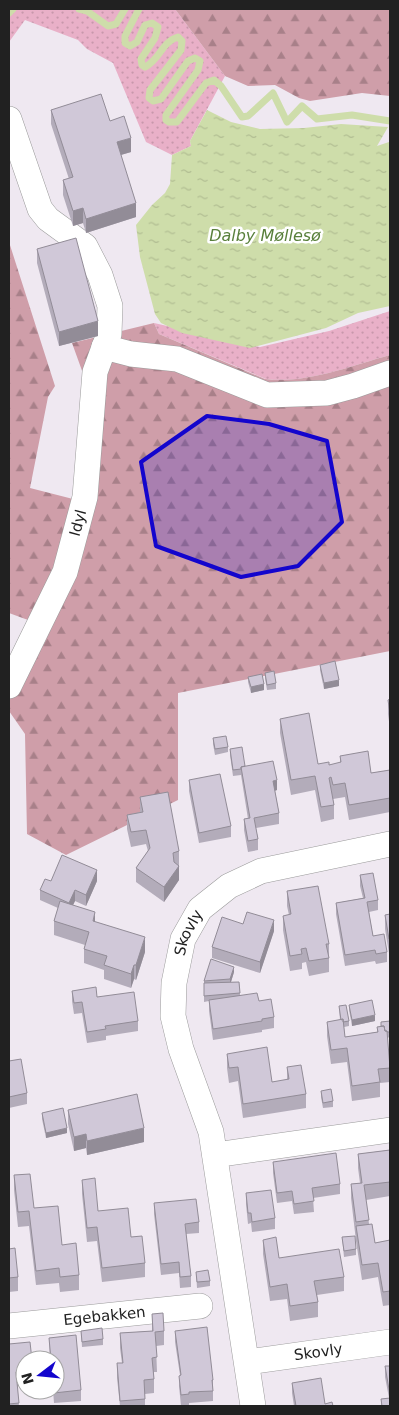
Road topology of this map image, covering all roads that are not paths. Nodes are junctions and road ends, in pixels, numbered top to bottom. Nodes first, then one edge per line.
1 (9, 119) edge
2 (104, 347) junction
3 (390, 373) edge
4 (9, 686) edge
5 (390, 844) edge
6 (390, 1130) edge
7 (215, 1155) junction
8 (200, 1306) dead end
9 (9, 1326) edge
10 (390, 1342) edge
11 (247, 1362) junction
12 (253, 1406) edge

1 - 2 street, Idyl
2 - 3 street
2 - 4 street, Idyl
5 - 7 street, Skovly
6 - 7 street
7 - 11 street, Skovly
8 - 9 street, Egebakken
10 - 11 street, Skovly
11 - 12 street, Skovly

